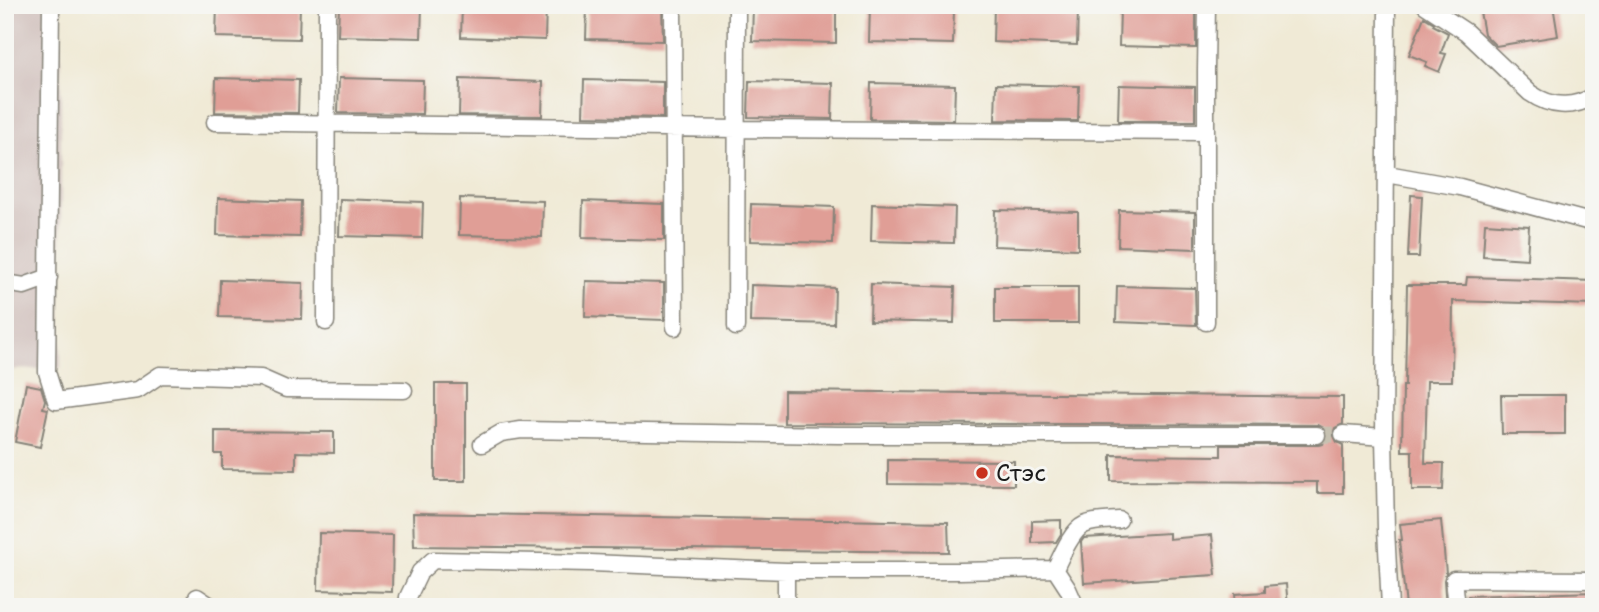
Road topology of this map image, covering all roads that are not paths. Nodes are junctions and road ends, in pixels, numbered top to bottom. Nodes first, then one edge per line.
1 (51, 5) edge
2 (327, 5) edge
3 (673, 5) edge
4 (737, 5) edge
5 (1207, 5) edge
6 (1387, 5) edge
7 (1424, 5) edge
8 (1594, 96) edge
9 (215, 122) dead end
10 (327, 123) junction
11 (674, 127) junction
12 (737, 128) junction
13 (1206, 132) junction
14 (1387, 174) junction
15 (1594, 223) edge
16 (49, 277) junction
17 (5, 283) edge
18 (326, 322) dead end
19 (1206, 322) dead end
20 (675, 327) dead end
21 (736, 327) dead end
22 (404, 390) dead end
23 (1317, 435) tunnel mouth
24 (1343, 435) tunnel mouth
25 (1384, 437) junction
26 (482, 444) dead end
27 (1119, 520) dead end
28 (1055, 569) junction
29 (786, 571) junction
30 (1594, 580) edge
31 (197, 597) dead end
32 (212, 607) edge
33 (407, 607) edge
34 (786, 607) edge
35 (1076, 607) edge
36 (1390, 607) edge
37 (1457, 607) edge

1 - 16 street
2 - 10 street
3 - 11 street
4 - 12 street
5 - 13 street
6 - 14 street
7 - 8 street
9 - 10 street
10 - 11 street
10 - 18 street
11 - 12 street
11 - 20 street
12 - 13 street
12 - 21 street
13 - 19 street
14 - 15 street
14 - 25 street
16 - 17 street
16 - 22 street
23 - 26 street
24 - 25 street
25 - 36 street
27 - 28 street
28 - 29 street
28 - 35 street
29 - 33 street
29 - 34 street
30 - 37 street
31 - 32 street

